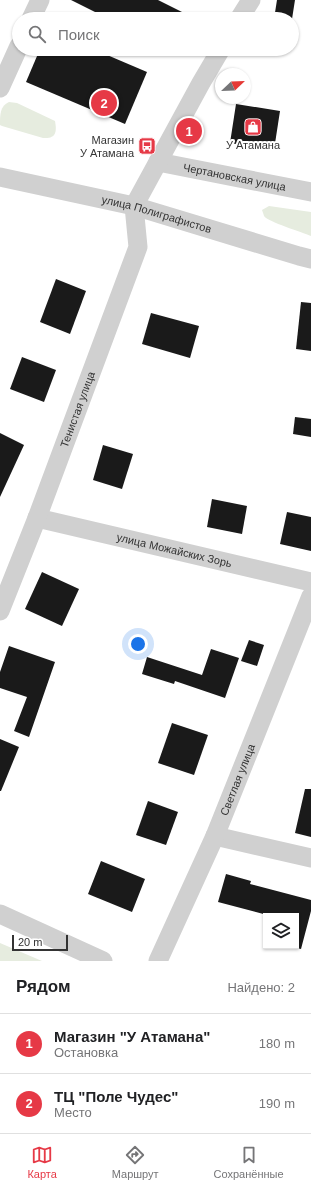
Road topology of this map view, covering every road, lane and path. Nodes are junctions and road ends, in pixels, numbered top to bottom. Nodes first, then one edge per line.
1 (40, 0) edge
2 (251, 0) edge
3 (34, 12) edge
4 (243, 12) edge
5 (14, 56) edge
6 (217, 56) edge
7 (0, 88) edge
8 (158, 162) junction
9 (0, 177) edge
10 (311, 192) edge
11 (134, 206) junction
12 (311, 259) edge
13 (37, 518) junction
14 (311, 582) edge
15 (311, 596) edge
16 (0, 611) edge
17 (215, 836) junction
18 (311, 858) edge
19 (0, 914) edge
20 (103, 961) edge
21 (158, 961) edge

1 - 3 street
2 - 4 street
5 - 7 street
6 - 8 street
8 - 10 street, Чертановская улица
8 - 11 street
9 - 11 street, улица Полиграфистов
11 - 12 street, улица Полиграфистов
11 - 13 street, Тенистая улица
13 - 14 street, улица Можайских Зорь
13 - 16 street, Тенистая улица
15 - 17 street, Светлая улица
17 - 18 street
17 - 21 street, Светлая улица
19 - 20 street

